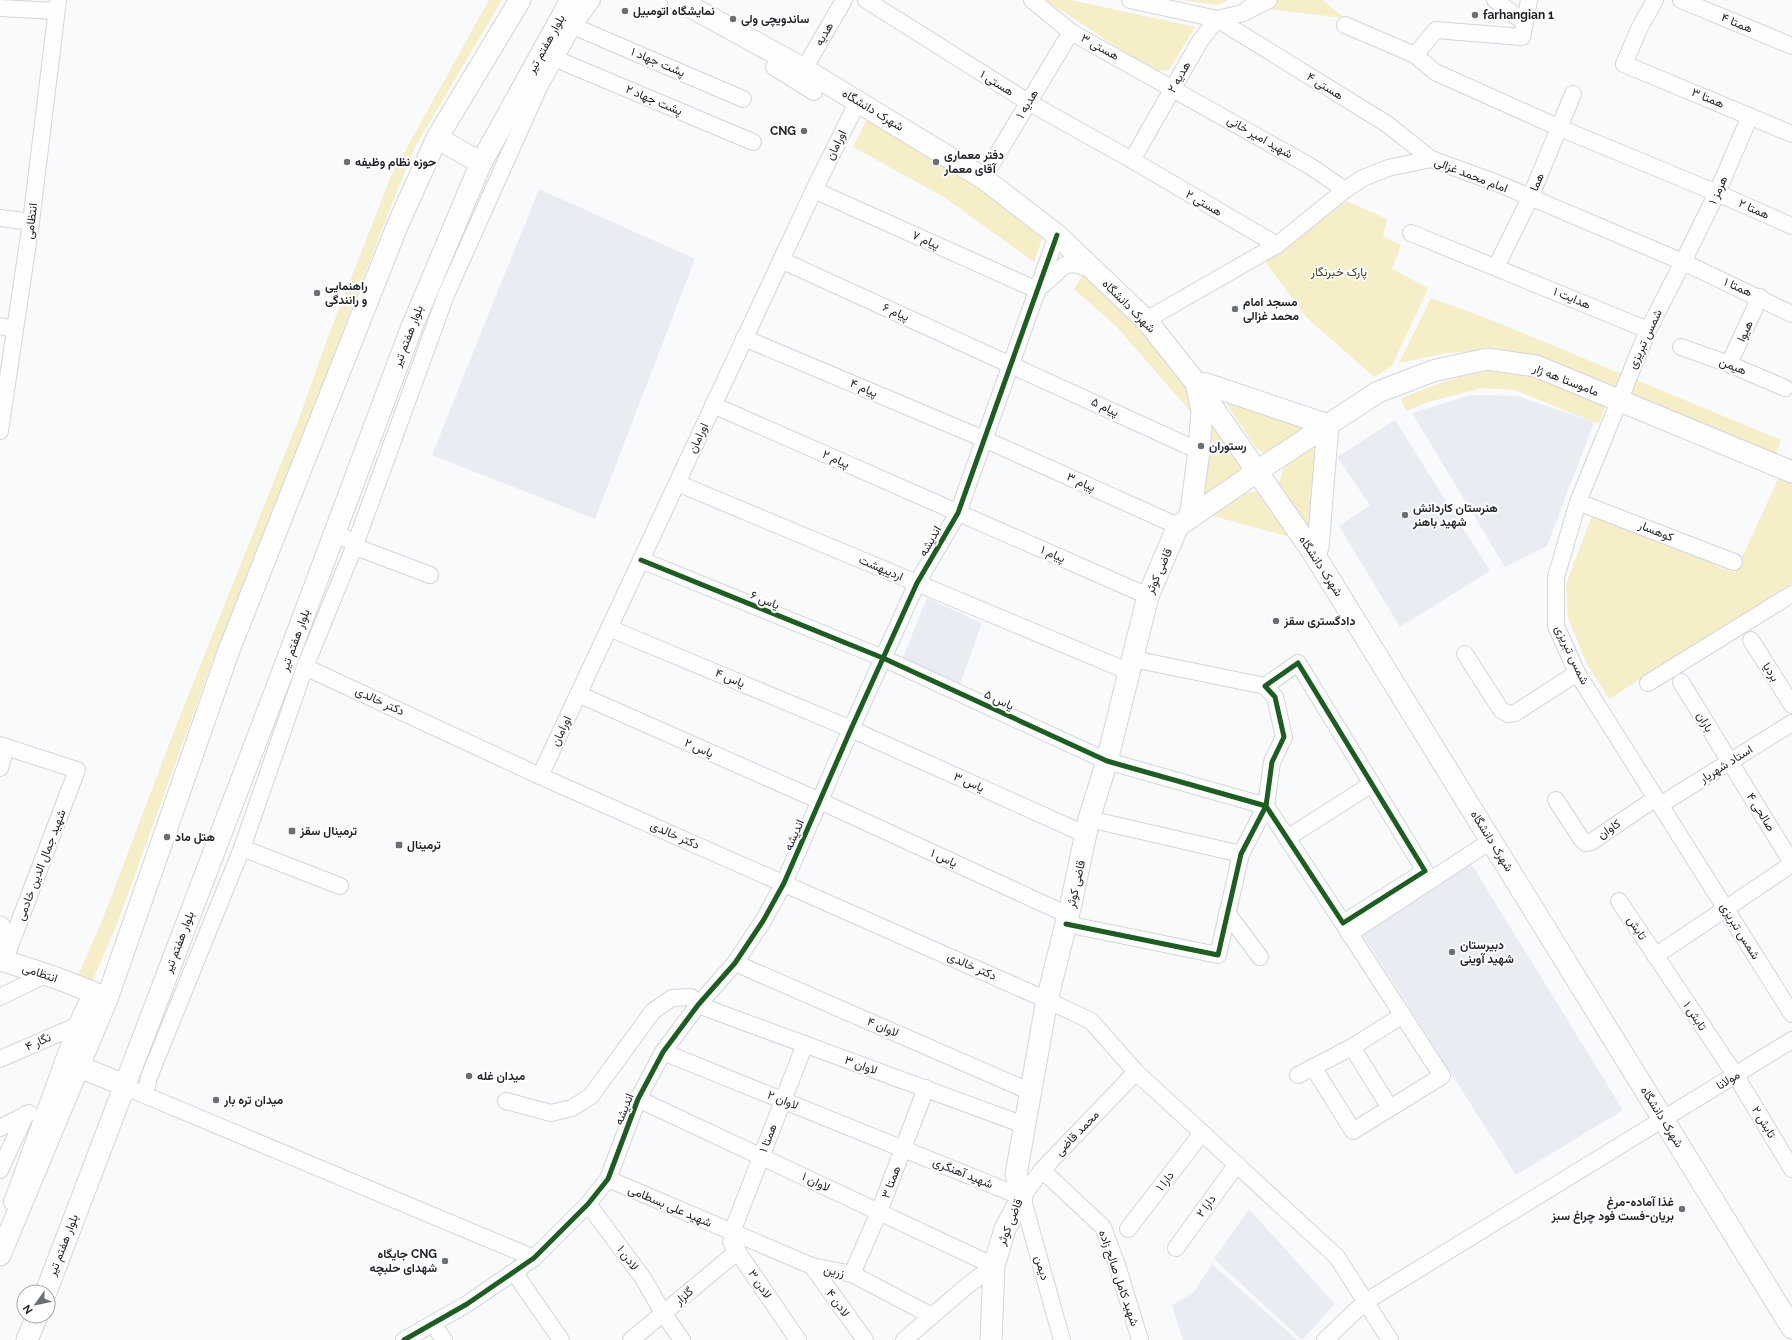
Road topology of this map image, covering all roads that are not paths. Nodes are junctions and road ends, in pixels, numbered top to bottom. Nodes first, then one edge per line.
1 (520, 0) edge
2 (571, 0) edge
3 (592, 0) edge
4 (678, 0) edge
5 (697, 0) edge
6 (844, 0) edge
7 (866, 0) edge
8 (1032, 0) edge
9 (1130, 0) edge
10 (1258, 0) edge
11 (1269, 0) edge
12 (1495, 0) edge
13 (1529, 0) edge
14 (1655, 0) edge
15 (1681, 0) edge
16 (1147, 1) edge
17 (5, 5) edge
18 (57, 5) edge
19 (1243, 13) junction
20 (1217, 19) junction
21 (1525, 23) junction
22 (1344, 25) dead end
23 (573, 26) junction
24 (1072, 32) junction
25 (1792, 46) edge
26 (1415, 55) junction
27 (556, 59) junction
28 (806, 66) junction
29 (774, 67) dead end
30 (1173, 88) junction
31 (814, 92) dead end
32 (1573, 94) dead end
33 (743, 99) dead end
34 (858, 101) junction
35 (1028, 102) junction
36 (1750, 116) junction
37 (1560, 128) junction
38 (1792, 134) edge
39 (437, 138) junction
40 (753, 142) dead end
41 (1431, 158) junction
42 (1132, 160) junction
43 (481, 163) junction
44 (985, 174) junction
45 (814, 190) junction
46 (1345, 190) junction
47 (1717, 192) junction
48 (1530, 198) junction
49 (0, 218) edge
50 (31, 222) junction
51 (1792, 226) edge
52 (1411, 233) dead end
53 (1056, 234) junction
54 (1277, 245) junction
55 (781, 260) junction
56 (1683, 262) junction
57 (1496, 267) junction
58 (1093, 270) junction
59 (1037, 290) junction
60 (1760, 297) junction
61 (1792, 314) edge
62 (1150, 318) junction
63 (8, 328) edge
64 (1648, 330) junction
65 (744, 338) junction
66 (1681, 347) dead end
67 (1010, 364) junction
68 (1729, 364) junction
69 (4, 372) edge
70 (1201, 384) junction
71 (1785, 388) dead end
72 (1618, 400) junction
73 (713, 405) junction
74 (1328, 425) junction
75 (0, 431) edge
76 (984, 439) junction
77 (1199, 451) junction
78 (1261, 469) junction
79 (1792, 472) edge
80 (677, 483) junction
81 (1578, 502) junction
82 (958, 513) junction
83 (1184, 522) junction
84 (335, 531) junction
85 (355, 545) junction
86 (1316, 551) junction
87 (641, 560) junction
88 (1734, 562) dead end
89 (430, 575) dead end
90 (917, 583) junction
91 (1792, 594) edge
92 (1148, 596) junction
93 (609, 628) junction
94 (1751, 640) dead end
95 (1465, 654) dead end
96 (883, 658) junction
97 (1131, 666) junction
98 (306, 667) junction
99 (1577, 673) junction
100 (1681, 682) dead end
101 (1648, 683) dead end
102 (1265, 686) junction
103 (578, 694) junction
104 (1792, 704) edge
105 (1792, 723) edge
106 (851, 729) junction
107 (3, 746) edge
108 (1107, 761) junction
109 (1730, 762) junction
110 (0, 768) edge
111 (540, 776) junction
112 (1372, 784) junction
113 (1556, 800) dead end
114 (820, 801) junction
115 (1658, 801) junction
116 (1266, 806) junction
117 (1088, 827) junction
118 (1287, 838) junction
119 (1492, 840) junction
120 (242, 848) junction
121 (1241, 854) junction
122 (1792, 864) edge
123 (784, 884) junction
124 (340, 886) dead end
125 (1619, 901) dead end
126 (1725, 908) junction
127 (1227, 913) junction
128 (1067, 920) junction
129 (1346, 929) junction
130 (0, 934) edge
131 (1655, 956) junction
132 (1260, 957) dead end
133 (4, 960) junction
134 (735, 963) junction
135 (47, 974) junction
136 (100, 996) junction
137 (0, 997) edge
138 (1048, 1000) junction
139 (698, 1005) junction
140 (1792, 1014) edge
141 (1403, 1015) junction
142 (76, 1026) junction
143 (1792, 1040) edge
144 (804, 1044) junction
145 (1352, 1047) junction
146 (663, 1052) junction
147 (0, 1059) edge
148 (80, 1067) junction
149 (1313, 1067) junction
150 (1136, 1072) junction
151 (1298, 1075) dead end
152 (1736, 1076) junction
153 (124, 1085) junction
154 (926, 1088) junction
155 (1031, 1092) junction
156 (145, 1095) junction
157 (638, 1099) junction
158 (783, 1100) junction
159 (506, 1101) dead end
160 (46, 1108) junction
161 (1390, 1108) junction
162 (26, 1114) junction
163 (1669, 1117) junction
164 (1024, 1125) junction
165 (0, 1128) edge
166 (1202, 1133) junction
167 (903, 1149) junction
168 (761, 1157) junction
169 (1237, 1164) junction
170 (1792, 1169) edge
171 (0, 1170) edge
172 (1042, 1170) junction
173 (608, 1179) junction
174 (1022, 1197) junction
175 (588, 1204) junction
176 (880, 1212) junction
177 (727, 1230) junction
178 (1128, 1230) dead end
179 (0, 1235) edge
180 (1176, 1248) dead end
181 (738, 1251) junction
182 (0, 1255) edge
183 (534, 1258) junction
184 (812, 1266) junction
185 (994, 1266) junction
186 (514, 1272) junction
187 (852, 1274) junction
188 (49, 1284) edge
189 (1365, 1302) junction
190 (1792, 1309) edge
191 (663, 1313) junction
192 (932, 1316) junction
193 (33, 1324) edge
194 (433, 1324) junction
195 (1792, 1328) edge
196 (28, 1340) edge
197 (404, 1340) edge
198 (444, 1340) edge
199 (561, 1340) edge
200 (631, 1340) edge
201 (682, 1340) edge
202 (798, 1340) edge
203 (865, 1340) edge
204 (904, 1340) edge
205 (991, 1340) edge
206 (1062, 1340) edge
207 (1140, 1340) edge
208 (1325, 1340) edge
209 (1390, 1340) edge

1 - 39 main road
2 - 43 main road, بلوار هفتم تیر
3 - 23 street
4 - 28 main road, شهرک دانشگاه
5 - 28 main road
6 - 28 street, هدیه
7 - 35 street, هستی ۱
8 - 24 street, هستی ۳
9 - 16 street
10 - 19 street
11 - 19 street
12 - 21 street
13 - 21 street
14 - 36 street, همتا ۳
15 - 25 street, همتا ۴
16 - 20 street
17 - 18 street
18 - 50 street, انتظامی
19 - 20 street
20 - 30 street, هدیه ۲
20 - 41 street, هستی ۴
21 - 26 street
22 - 26 street, همتا ۲
23 - 27 street
23 - 33 street, پشت جهاد ۱
24 - 30 street, هستی ۳
24 - 35 street, هدیه ۱
26 - 37 street, همتا ۲
27 - 40 street, پشت جهاد ۲
27 - 85 street
28 - 34 main road, شهرک دانشگاه
28 - 44 main road
29 - 31 street
30 - 42 street, هدیه ۲
30 - 46 street, شهید امیر خانی
32 - 37 street, هما
34 - 44 main road, شهرک دانشگاه
34 - 45 street, اورامان
35 - 42 street, هستی ۱
35 - 44 street, هدیه ۱
36 - 38 street, همتا ۳
36 - 47 street, هرمز ۱
37 - 47 street, همتا ۲
37 - 48 street, هما
39 - 43 main road
39 - 136 main road
41 - 46 street, امام محمد غزالی
41 - 48 street, امام محمد غزالی
42 - 54 street, هستی ۲
43 - 84 main road, بلوار هفتم تیر
44 - 53 main road, شهرک دانشگاه
44 - 62 main road
45 - 55 street, اورامان
45 - 59 street, پیام ۷
46 - 54 street, امام محمد غزالی
47 - 51 street, همتا ۲
47 - 56 street, هرمز ۱
48 - 56 street, امام محمد غزالی
48 - 57 street, هما
49 - 50 street
50 - 63 street, انتظامی
52 - 57 street, هدایت ۱
53 - 58 main road, شهرک دانشگاه
53 - 59 street, اندیشه
54 - 62 street, امام محمد غزالی
55 - 65 street, اورامان
55 - 67 street, پیام ۶
56 - 60 street, همتا ۱
56 - 64 street, شمس تبریزی
57 - 64 street, هدایت ۱
58 - 59 street
58 - 62 main road, شهرک دانشگاه
59 - 67 street, اندیشه
60 - 61 street, همتا ۱
60 - 68 street, هیوا
62 - 70 main road, شهرک دانشگاه
63 - 69 street, انتظامی
64 - 72 street, شمس تبریزی
65 - 73 street, اورامان
65 - 76 street, پیام ۴
66 - 68 street, هیمن
67 - 76 street, اندیشه
67 - 77 street, پیام ۵
68 - 71 street, هیمن
69 - 75 street, انتظامی
70 - 74 main road
70 - 77 main road, قاضی کوثر
70 - 78 main road, شهرک دانشگاه
72 - 74 main road, ماموستا هه ژار
72 - 79 main road, ماموستا هه ژار
72 - 81 street, شمس تبریزی
73 - 80 street, اورامان
73 - 82 street, پیام ۲
74 - 78 main road, ماموستا هه ژار
74 - 86 main road
76 - 82 street, اندیشه
76 - 83 street, پیام ۳
77 - 83 main road, قاضی کوثر
78 - 83 main road
78 - 86 main road, شهرک دانشگاه
80 - 87 street, اورامان
80 - 90 street, اردیبهشت
81 - 88 street, کوهسار
81 - 99 street, شمس تبریزی
82 - 90 street, اندیشه
82 - 92 street, پیام ۱
83 - 92 main road, قاضی کوثر
84 - 85 street
84 - 153 main road, بلوار هفتم تیر
85 - 89 street
85 - 98 street
86 - 119 main road, شهرک دانشگاه
86 - 163 main road
87 - 93 street, اورامان
87 - 96 street, یاس ۶
90 - 96 street, اندیشه
90 - 97 street, اردیبهشت
91 - 101 street
92 - 97 main road, قاضی کوثر
93 - 103 street, اورامان
93 - 106 street, یاس ۴
94 - 104 street, بردیا
95 - 99 street
96 - 106 street, اندیشه
96 - 108 street, یاس ۵
97 - 102 street, اردیبهشت
97 - 108 main road, قاضی کوثر
98 - 111 street, دکتر خالدی
98 - 120 street
99 - 115 street, شمس تبریزی
100 - 109 street, باران
102 - 112 street
102 - 116 street
103 - 111 street, اورامان
103 - 114 street, یاس ۲
105 - 109 street, استاد شهریار
106 - 114 street, اندیشه
106 - 117 street, یاس ۳
107 - 110 street
107 - 133 street, شهید جمال الدین خادمی
108 - 116 street, یاس ۵
108 - 117 main road, قاضی کوثر
109 - 115 street, استاد شهریار
109 - 122 street, صالحی ۴
111 - 123 street, دکتر خالدی
112 - 118 street
112 - 129 street
113 - 115 street, کاوان
114 - 123 street, اندیشه
114 - 128 street, یاس ۱
115 - 126 street, شمس تبریزی
116 - 118 street
116 - 121 street
117 - 121 street, یاس ۳
117 - 128 main road, قاضی کوثر
118 - 129 street
119 - 129 street
119 - 163 main road, شهرک دانشگاه
120 - 124 street
120 - 156 street
121 - 127 street
122 - 126 street
123 - 134 street, اندیشه
123 - 138 street, دکتر خالدی
125 - 131 street, تابش
126 - 131 street
126 - 140 street, شمس تبریزی
127 - 128 street, یاس ۱
127 - 132 street
128 - 138 main road, قاضی کوثر
129 - 141 street
130 - 133 main road
131 - 152 street, تابش ۱
133 - 135 main road, انتظامی
134 - 139 street, اندیشه
134 - 155 street, لاوان ۴
135 - 136 main road, انتظامی
135 - 137 street
136 - 142 street
136 - 148 main road
138 - 150 street, دکتر خالدی
138 - 155 main road, قاضی کوثر
139 - 144 street, لاوان ۳
139 - 146 street, اندیشه
139 - 159 street, لاوان ۳
141 - 145 street
141 - 161 street
142 - 147 street, نگار ۴
142 - 160 street
143 - 152 street, مولانا
144 - 154 street, لاوان ۳
144 - 158 street, همتا ۱
145 - 149 street
145 - 161 street
146 - 157 street, اندیشه
146 - 158 street, لاوان ۲
148 - 153 main road
148 - 182 main road
149 - 151 street
149 - 161 street
150 - 166 street, دکتر خالدی
150 - 172 street, محمد قاضی
152 - 163 street, مولانا
152 - 170 street, تابش ۲
153 - 156 street
153 - 188 main road, بلوار هفتم تیر
154 - 164 street, لاوان ۳
154 - 167 street, همتا ۳
155 - 164 main road, قاضی کوثر
156 - 183 street
157 - 168 street, لاوان ۱
157 - 173 street, اندیشه
158 - 167 street, لاوان ۲
158 - 168 street, همتا ۱
160 - 162 street
160 - 179 street
162 - 165 street
162 - 171 street
163 - 189 street, مولانا
163 - 190 main road
163 - 195 main road, شهرک دانشگاه
164 - 174 main road, قاضی کوثر
166 - 169 street, دکتر خالدی
166 - 178 street, دارا ۱
167 - 174 street, شهید آهنگری
167 - 176 street, همتا ۳
168 - 176 street, لاوان ۱
168 - 177 street, همتا ۱
169 - 180 street, دارا ۲
169 - 189 street, دکتر خالدی
172 - 174 street, محمد قاضی
172 - 207 street, شهید کامل صالح زاده
173 - 175 street, اندیشه
173 - 177 street, شهید علی بسطامی
174 - 185 main road, قاضی کوثر
174 - 206 street, دیمن
175 - 183 street, اندیشه
175 - 191 street, لادن ۱
176 - 185 street, لاوان ۱
176 - 187 street, همتا ۳
177 - 181 street, لادن ۳
177 - 184 street, زرین
181 - 191 street, گلزار
181 - 202 street, لادن ۳
183 - 186 street, اندیشه
184 - 187 street, زرین
184 - 203 street, لادن ۴
185 - 192 street
185 - 205 main road, قاضی کوثر
186 - 194 street, اندیشه
186 - 199 street
187 - 192 street, زرین
189 - 208 street, مولانا
189 - 209 street, دکتر خالدی
191 - 200 street, گلزار
191 - 201 street, لادن ۱
192 - 204 street
193 - 196 main road
194 - 197 street, اندیشه
194 - 198 street

